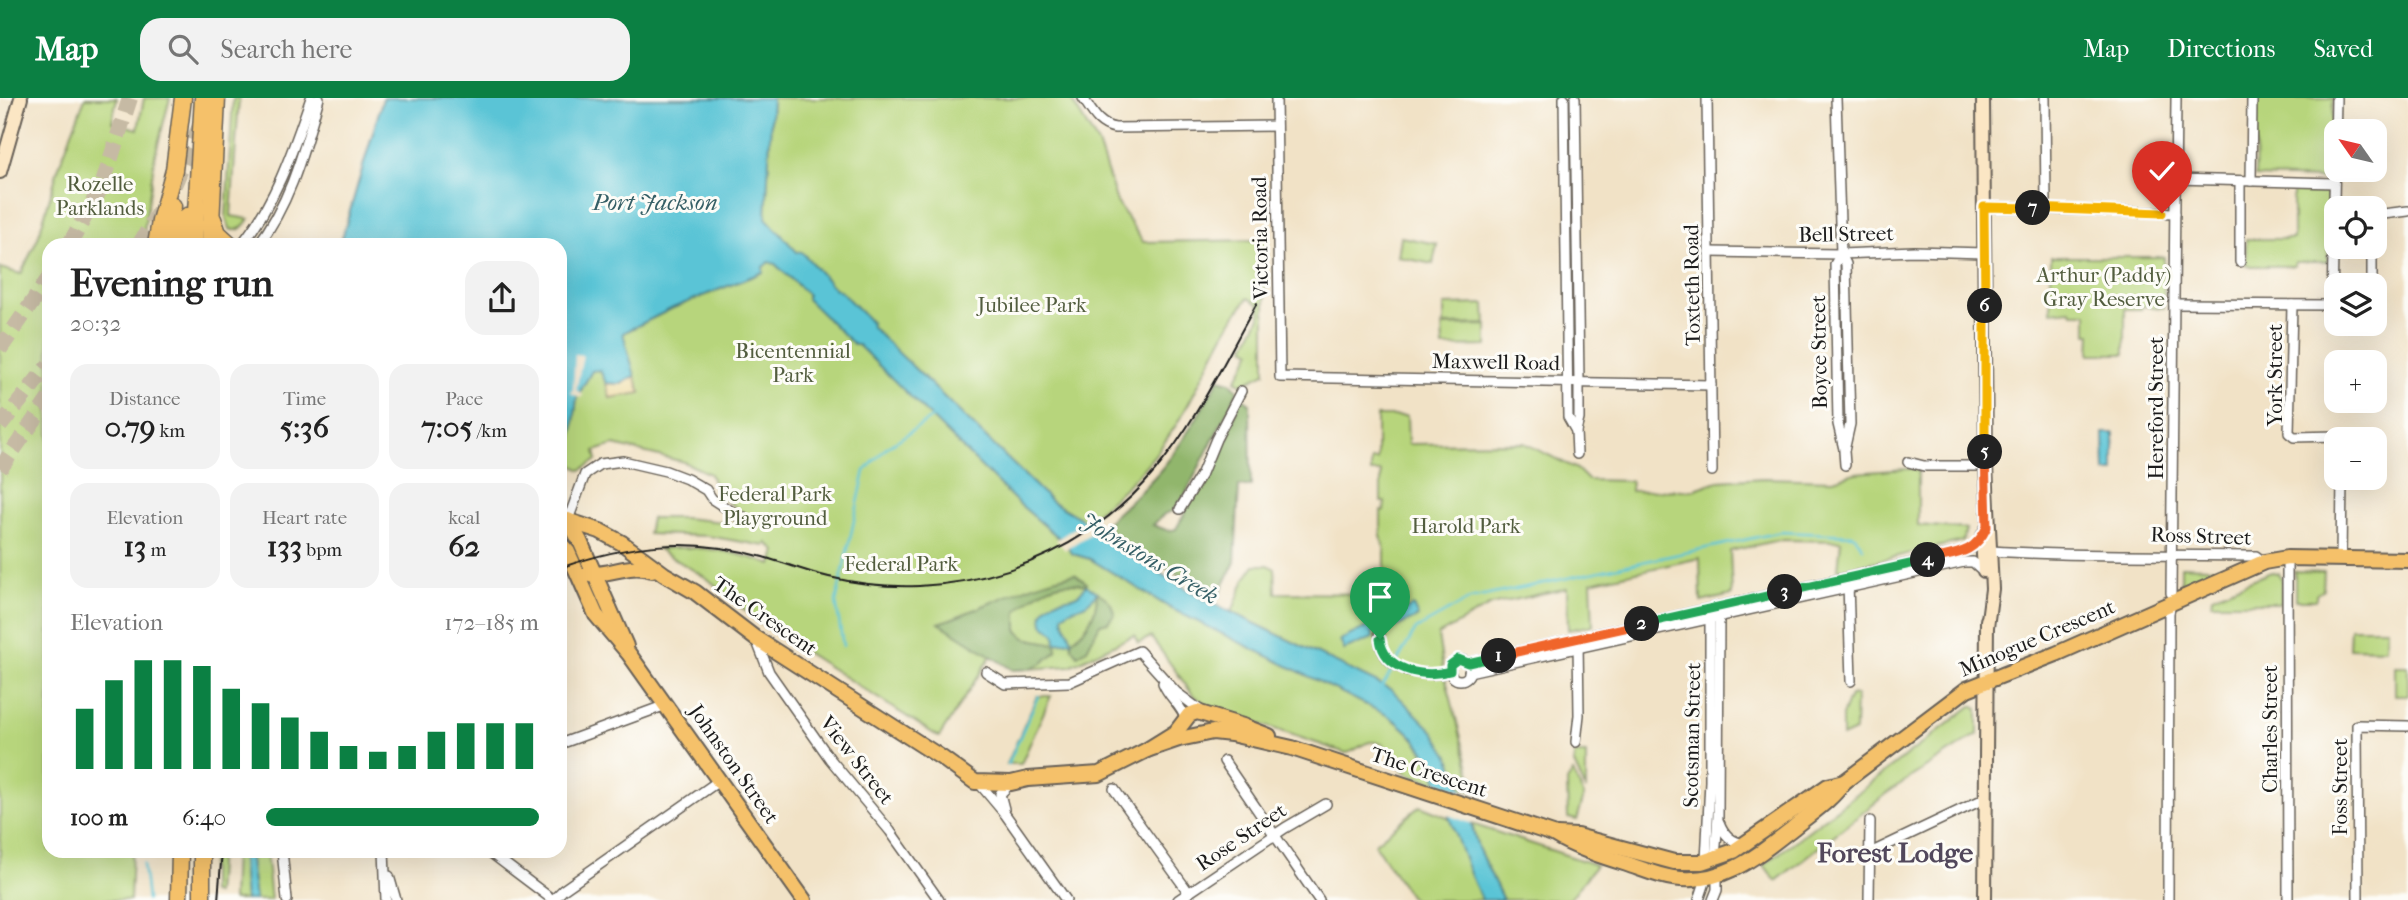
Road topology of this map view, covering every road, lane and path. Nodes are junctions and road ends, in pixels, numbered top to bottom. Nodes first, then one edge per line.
1 (21, 98) edge
2 (183, 98) edge
3 (203, 98) edge
4 (217, 98) edge
5 (311, 98) edge
6 (319, 98) edge
7 (1083, 98) edge
8 (1276, 98) edge
9 (1564, 98) edge
10 (1574, 98) edge
11 (1707, 98) edge
12 (1836, 98) edge
13 (1983, 98) edge
14 (2045, 98) edge
15 (2176, 98) edge
16 (2252, 98) edge
17 (2336, 98) edge
18 (1276, 126) junction
19 (1564, 149) junction
20 (1575, 149) junction
21 (200, 163) junction
22 (174, 170) junction
23 (0, 172) edge
24 (2175, 179) junction
25 (2240, 181) junction
26 (2251, 181) junction
27 (2334, 183) junction
28 (2334, 196) edge
29 (1984, 207) junction
30 (2046, 208) junction
31 (2408, 211) edge
32 (211, 214) junction
33 (2175, 214) junction
34 (2387, 214) edge
35 (1565, 215) junction
36 (1577, 215) junction
37 (157, 238) edge
38 (169, 238) edge
39 (183, 238) edge
40 (195, 238) edge
41 (210, 238) edge
42 (223, 238) edge
43 (246, 238) edge
44 (263, 238) edge
45 (1709, 252) junction
46 (1984, 253) junction
47 (1841, 254) junction
48 (2240, 262) dead end
49 (2174, 304) junction
50 (2292, 305) junction
51 (2324, 305) edge
52 (1280, 377) joint
53 (1568, 381) junction
54 (1579, 381) junction
55 (1710, 385) junction
56 (1241, 391) dead end
57 (1576, 431) junction
58 (2324, 436) edge
59 (1577, 453) dead end
60 (1908, 462) dead end
61 (1845, 465) dead end
62 (1986, 466) junction
63 (1712, 471) dead end
64 (2343, 490) edge
65 (1180, 509) dead end
66 (567, 512) edge
67 (744, 517) dead end
68 (567, 520) edge
69 (567, 525) edge
70 (567, 528) edge
71 (1985, 532) junction
72 (567, 550) edge
73 (1992, 551) junction
74 (2172, 554) junction
75 (2287, 558) junction
76 (2342, 559) junction
77 (2408, 560) edge
78 (2264, 562) junction
79 (576, 569) junction
80 (1984, 572) junction
81 (664, 574) junction
82 (594, 575) junction
83 (1848, 582) junction
84 (2171, 598) junction
85 (1380, 612) dead end
86 (1714, 613) junction
87 (1987, 627) junction
88 (755, 638) junction
89 (1578, 643) junction
90 (629, 654) junction
91 (1469, 668) junction
92 (1450, 671) junction
93 (986, 672) dead end
94 (1160, 674) junction
95 (1851, 681) dead end
96 (1987, 681) junction
97 (666, 705) junction
98 (1206, 714) junction
99 (1186, 721) junction
100 (2408, 726) edge
101 (1203, 735) junction
102 (567, 741) edge
103 (1576, 742) dead end
104 (1292, 748) junction
105 (1147, 750) junction
106 (942, 758) junction
107 (1224, 761) dead end
108 (1028, 779) junction
109 (720, 780) junction
110 (1844, 782) junction
111 (979, 783) junction
112 (1011, 783) junction
113 (1114, 789) dead end
114 (1986, 798) junction
115 (1326, 804) dead end
116 (1005, 814) junction
117 (1718, 816) junction
118 (1870, 821) dead end
119 (1553, 834) junction
120 (1274, 835) junction
121 (1745, 844) junction
122 (1870, 853) junction
123 (180, 858) edge
124 (202, 858) edge
125 (283, 858) edge
126 (384, 858) edge
127 (385, 858) edge
128 (498, 858) edge
129 (1711, 860) junction
130 (1711, 877) junction
131 (1189, 893) junction
132 (179, 900) edge
133 (202, 900) edge
134 (287, 900) edge
135 (386, 900) edge
136 (396, 900) edge
137 (553, 900) edge
138 (804, 900) edge
139 (939, 900) edge
140 (1066, 900) edge
141 (1178, 900) edge
142 (1319, 900) edge
143 (1699, 900) edge
144 (1713, 900) edge
145 (1869, 900) edge
146 (1985, 900) edge
147 (2168, 900) edge
148 (2288, 900) edge
149 (2358, 900) edge

1 - 23 street
2 - 22 highway
3 - 21 highway
4 - 32 highway
5 - 43 street
6 - 44 street
7 - 18 street
8 - 18 street, Victoria Road
9 - 19 street
10 - 20 street
11 - 45 street, Toxteth Road
12 - 47 street, Boyce Street
13 - 29 street
14 - 30 street
15 - 24 street, Hereford Street
16 - 26 street
17 - 27 street
18 - 52 street, Victoria Road
19 - 20 street
19 - 35 street
20 - 36 street
21 - 39 highway
21 - 40 highway
22 - 37 highway
22 - 38 highway
24 - 25 street
24 - 33 street, Hereford Street
25 - 26 street
25 - 48 street
26 - 27 street
27 - 28 street
29 - 30 street
29 - 46 street
30 - 33 street
31 - 34 street
32 - 41 highway
32 - 42 highway
33 - 49 street, Hereford Street
35 - 36 street
35 - 53 street
36 - 54 street
45 - 47 street, Bell Street
45 - 55 street, Toxteth Road
46 - 47 street, Bell Street
46 - 62 street
47 - 61 street, Boyce Street
49 - 50 street
49 - 74 street, Hereford Street
50 - 51 street
50 - 58 street, York Street
52 - 53 street, Maxwell Road
53 - 54 street, Maxwell Road
53 - 57 street
54 - 55 street, Maxwell Road
54 - 57 street
55 - 63 street, Toxteth Road
56 - 65 street
57 - 59 street
60 - 62 street
62 - 71 street
64 - 76 street
66 - 67 street
68 - 81 main road, The Crescent
69 - 82 main road, Johnston Street
70 - 79 main road
71 - 73 street
71 - 80 street
71 - 83 street
72 - 79 main road, Johnston Street
73 - 74 street, Ross Street
73 - 87 street
74 - 78 street, Ross Street
74 - 84 street, Hereford Street
75 - 76 main road, Ross Street
75 - 78 main road, Ross Street
75 - 148 street, Charles Street
76 - 77 main road, Ross Street
78 - 84 main road, Minogue Crescent
79 - 82 main road
79 - 90 main road, Johnston Street
80 - 83 street
80 - 87 street
81 - 82 main road
81 - 88 main road, The Crescent
82 - 90 main road, Johnston Street
83 - 86 street
83 - 95 street
84 - 96 main road, Minogue Crescent
84 - 147 street, Hereford Street
85 - 92 street
86 - 89 street
86 - 117 street, Scotsman Street
86 - 129 street, Scotsman Street
87 - 96 street
88 - 106 main road, The Crescent
88 - 139 street, View Street
89 - 91 street
89 - 103 street
90 - 97 main road, Johnston Street
91 - 92 street
91 - 92 street
93 - 94 street
94 - 98 street
94 - 99 street
96 - 110 main road, Minogue Crescent
96 - 114 street
97 - 102 street
97 - 109 main road, Johnston Street
98 - 99 main road
98 - 101 main road
98 - 104 main road, The Crescent
99 - 101 main road
99 - 105 main road, The Crescent
100 - 149 street, Foss Street
101 - 104 main road, The Crescent
101 - 105 main road, The Crescent
104 - 119 main road, The Crescent
105 - 108 main road, The Crescent
106 - 108 main road, The Crescent
106 - 111 main road, The Crescent
107 - 120 street
108 - 112 main road, The Crescent
109 - 137 street
109 - 138 main road, Johnston Street
110 - 121 main road, Minogue Crescent
110 - 130 main road, Minogue Crescent
111 - 112 main road, The Crescent
111 - 116 street
112 - 116 street
113 - 131 street
114 - 122 street
114 - 146 street
115 - 120 street, Rose Street
116 - 140 street
117 - 121 street, Scotsman Street
117 - 129 street, Scotsman Street
118 - 122 street
119 - 129 main road, The Crescent
119 - 130 main road, The Crescent
120 - 131 street, Rose Street
120 - 142 street
121 - 129 main road, Minogue Crescent
122 - 145 street
123 - 132 highway
124 - 133 highway
125 - 134 street
126 - 135 street
127 - 136 street
128 - 137 street
129 - 130 main road
130 - 143 street
130 - 144 street
131 - 141 street, Rose Street

